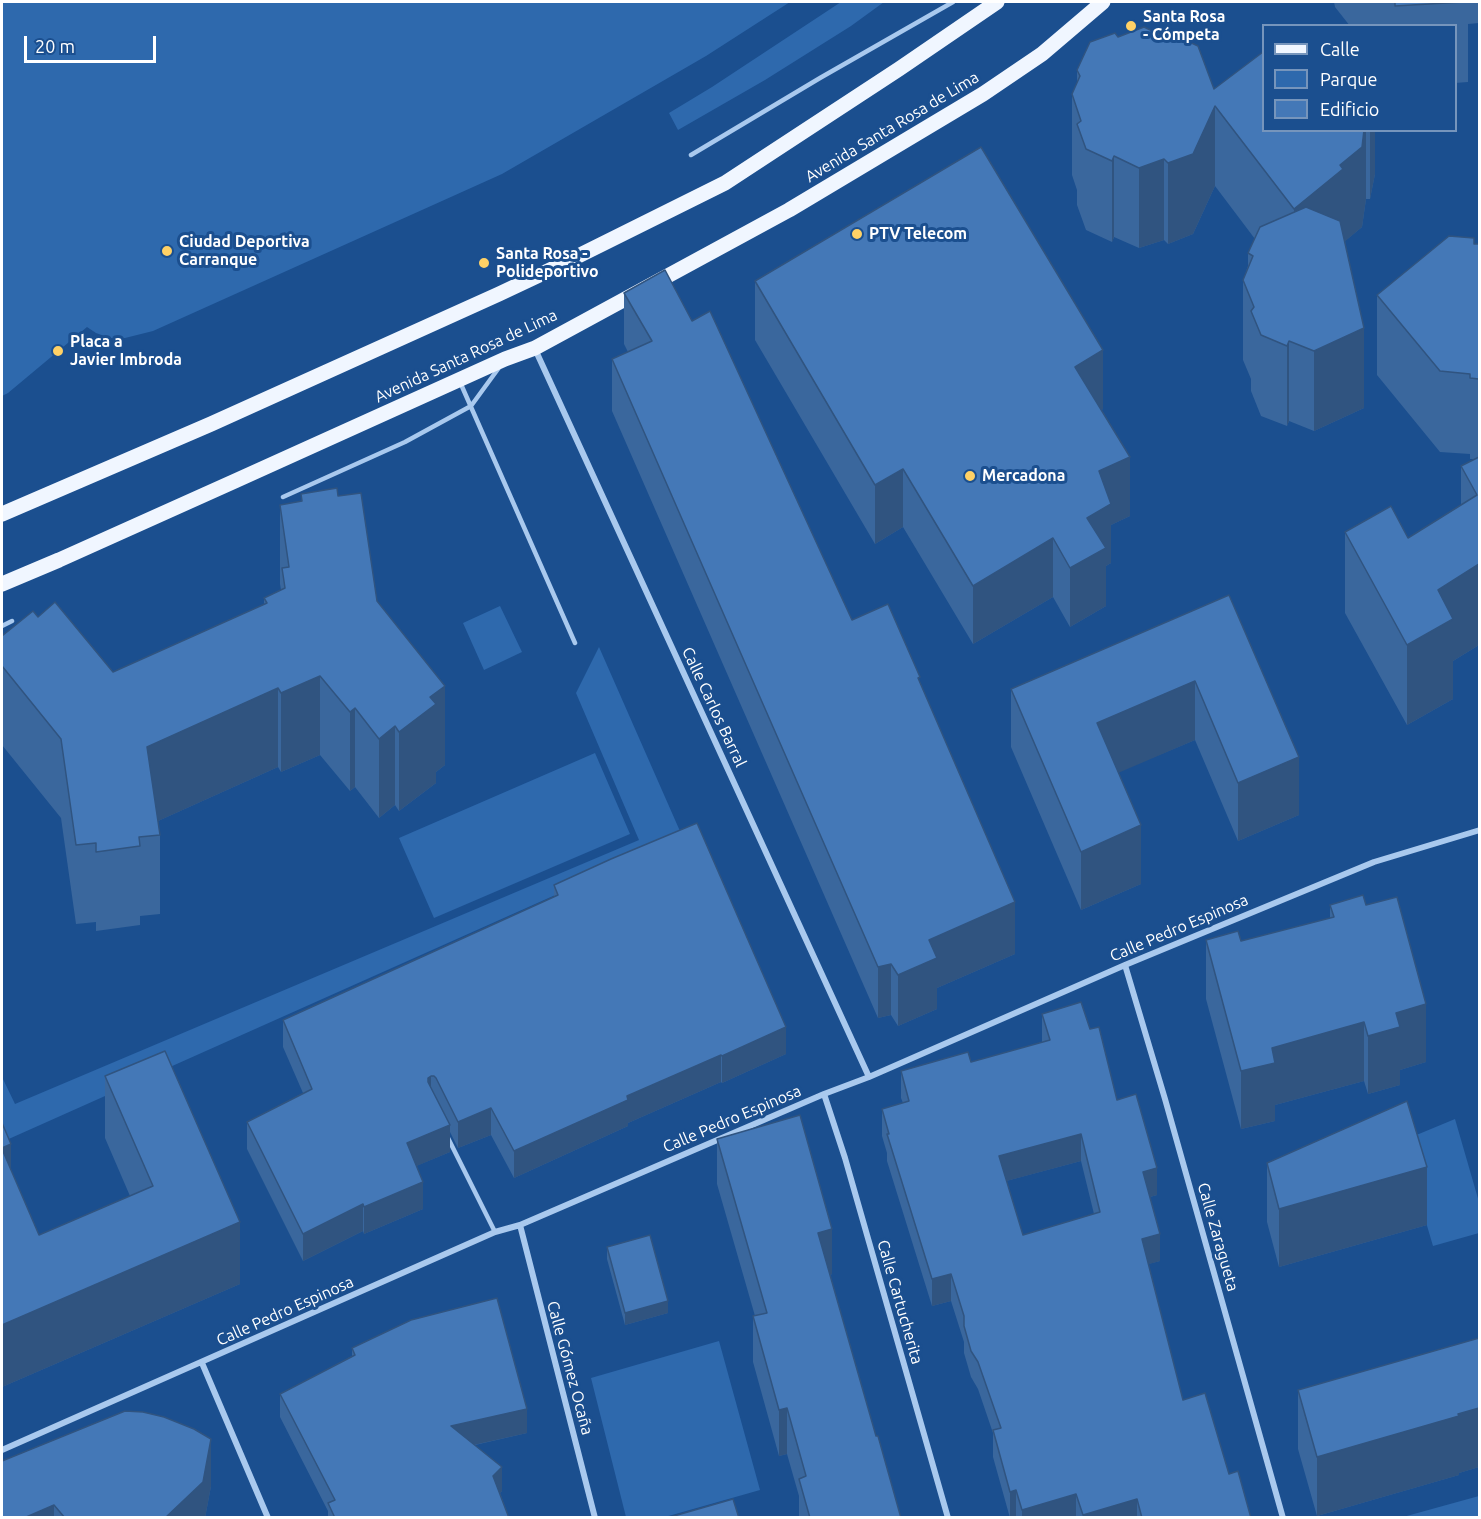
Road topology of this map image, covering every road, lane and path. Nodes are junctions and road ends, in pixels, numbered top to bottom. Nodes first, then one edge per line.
1 (953, 2) edge
2 (997, 2) edge
3 (1104, 2) edge
4 (691, 155) dead end
5 (535, 348) junction
6 (505, 359) junction
7 (459, 380) junction
8 (471, 406) junction
9 (283, 497) dead end
10 (2, 514) edge
11 (2, 584) edge
12 (12, 621) dead end
13 (2, 626) edge
14 (575, 643) dead end
15 (1479, 830) edge
16 (1125, 965) junction
17 (868, 1077) junction
18 (824, 1094) junction
19 (442, 1128) edge
20 (520, 1225) junction
21 (495, 1232) junction
22 (202, 1363) junction
23 (2, 1450) edge
24 (268, 1518) edge
25 (595, 1518) edge
26 (948, 1518) edge
27 (1283, 1518) edge

1 - 4 lane
2 - 10 main road
3 - 5 main road, Avenida Santa Rosa de Lima
5 - 6 main road, Avenida Santa Rosa de Lima
5 - 17 street, Calle Carlos Barral
6 - 7 main road, Avenida Santa Rosa de Lima
6 - 8 lane
7 - 8 lane
7 - 11 main road, Avenida Santa Rosa de Lima
8 - 9 lane
8 - 14 lane
12 - 13 lane
15 - 16 street, Calle Pedro Espinosa
16 - 17 street, Calle Pedro Espinosa
16 - 27 street, Calle Zaragueta
17 - 18 street, Calle Pedro Espinosa
18 - 20 street, Calle Pedro Espinosa
18 - 26 street, Calle Cartucherita
19 - 21 lane
20 - 21 street, Calle Pedro Espinosa
20 - 25 street, Calle Gómez Ocaña
21 - 22 street, Calle Pedro Espinosa
22 - 23 street, Calle Pedro Espinosa
22 - 24 street

